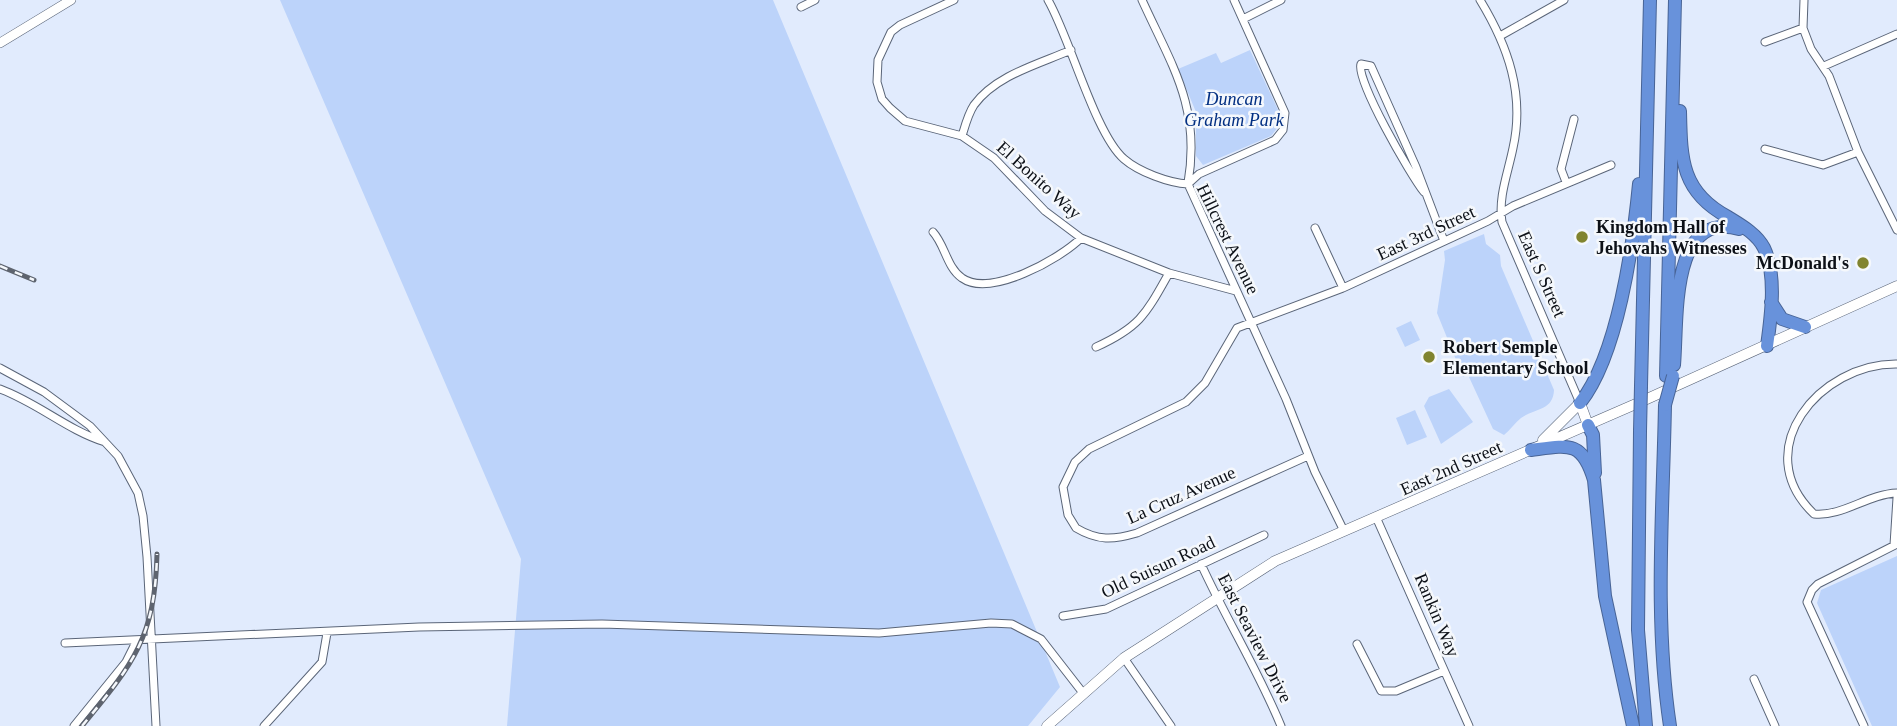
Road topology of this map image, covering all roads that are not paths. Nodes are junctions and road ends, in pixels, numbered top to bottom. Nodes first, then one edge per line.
1 (71, 0) edge
2 (815, 0) edge
3 (954, 0) edge
4 (1048, 0) edge
5 (1142, 0) edge
6 (1234, 0) edge
7 (1282, 0) edge
8 (1480, 0) edge
9 (1564, 0) edge
10 (1648, 0) edge
11 (1677, 0) edge
12 (1804, 0) edge
13 (801, 7) dead end
14 (1243, 19) junction
15 (1803, 28) junction
16 (1897, 34) edge
17 (1500, 36) junction
18 (1765, 42) dead end
19 (0, 43) edge
20 (1071, 50) junction
21 (1674, 53) junction
22 (1824, 66) junction
23 (1574, 119) dead end
24 (1647, 132) junction
25 (962, 136) junction
26 (1765, 149) dead end
27 (1858, 152) junction
28 (1611, 165) dead end
29 (1566, 182) junction
30 (1188, 184) junction
31 (1424, 192) junction
32 (1501, 212) junction
33 (1315, 228) dead end
34 (1897, 230) edge
35 (933, 232) dead end
36 (1749, 232) junction
37 (1081, 238) junction
38 (1444, 241) junction
39 (1169, 273) junction
40 (1897, 286) edge
41 (1343, 288) junction
42 (1236, 291) junction
43 (1770, 299) junction
44 (1251, 323) junction
45 (1805, 327) junction
46 (1767, 346) junction
47 (1096, 347) dead end
48 (1897, 363) edge
49 (0, 369) edge
50 (1669, 376) junction
51 (0, 389) edge
52 (1580, 403) junction
53 (1588, 425) junction
54 (107, 443) junction
55 (1531, 450) junction
56 (1308, 456) junction
57 (1594, 480) junction
58 (1897, 495) edge
59 (1376, 517) junction
60 (1343, 529) junction
61 (1264, 535) dead end
62 (1895, 545) edge
63 (1201, 564) junction
64 (1216, 596) junction
65 (1063, 617) dead end
66 (327, 633) junction
67 (152, 639) junction
68 (137, 640) junction
69 (65, 643) dead end
70 (1357, 644) dead end
71 (1124, 658) junction
72 (1444, 671) junction
73 (1754, 679) dead end
74 (1083, 693) junction
75 (74, 726) edge
76 (156, 726) edge
77 (264, 726) edge
78 (1047, 726) edge
79 (1171, 726) edge
80 (1281, 726) edge
81 (1469, 726) edge
82 (1633, 726) edge
83 (1646, 726) edge
84 (1670, 726) edge
85 (1775, 726) edge
86 (1864, 726) edge

1 - 19 street
2 - 13 street
3 - 25 street, El Bonito Way
4 - 20 street, Hillcrest Avenue
5 - 30 street
6 - 14 street
7 - 14 street
8 - 17 street
9 - 17 street
10 - 24 highway
11 - 21 highway
12 - 15 street
14 - 30 street
15 - 18 street
15 - 22 street
16 - 22 street
17 - 32 street
20 - 25 street
20 - 30 street, Hillcrest Avenue
21 - 36 highway
21 - 50 highway
22 - 27 street
23 - 29 street
24 - 52 highway
24 - 83 highway, bridge
25 - 37 street, El Bonito Way
26 - 27 street
27 - 34 street
28 - 29 street, East 3rd Street
29 - 32 street, East 3rd Street
30 - 42 street, Hillcrest Avenue
31 - 31 street
31 - 38 street
32 - 38 street, East 3rd Street
32 - 52 street, East S Street
33 - 41 street
35 - 37 street
36 - 43 highway
36 - 50 highway
37 - 39 street, El Bonito Way
38 - 41 street, East 3rd Street
39 - 42 street, El Bonito Way
39 - 47 street
40 - 45 main road, East 2nd Street
41 - 44 street, East 3rd Street
42 - 44 street, Hillcrest Avenue
43 - 45 highway
43 - 46 highway
44 - 56 street, Hillcrest Avenue
44 - 56 street, La Cruz Avenue
45 - 46 main road, East 2nd Street
46 - 53 main road, East 2nd Street
48 - 58 street
49 - 54 street
50 - 84 highway, bridge
51 - 54 street
52 - 53 main road, East S Street
52 - 55 main road
53 - 55 main road, East 2nd Street
53 - 57 highway
54 - 67 street
55 - 57 highway
55 - 59 main road, East 2nd Street
56 - 60 street, Hillcrest Avenue
57 - 82 highway
58 - 62 street
59 - 60 main road, East 2nd Street
59 - 72 street, Rankin Way
60 - 64 main road, East 2nd Street
61 - 63 street, Old Suisun Road
62 - 86 street
63 - 64 street, East Seaview Drive
63 - 65 street, Old Suisun Road
64 - 71 main road, East 2nd Street
64 - 80 street, East Seaview Drive
66 - 67 street
66 - 74 street
66 - 77 street
67 - 68 street
67 - 76 street
68 - 69 street
68 - 75 street
70 - 72 street
71 - 74 main road, East 2nd Street
71 - 79 street
72 - 81 street, Rankin Way
73 - 85 street
74 - 78 main road, East 2nd Street

